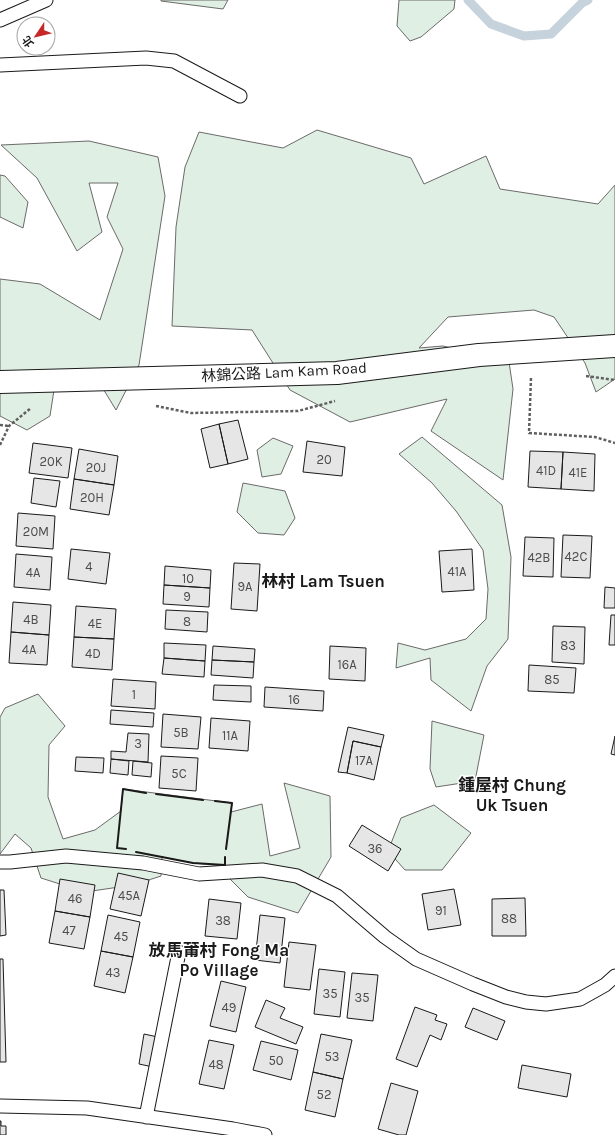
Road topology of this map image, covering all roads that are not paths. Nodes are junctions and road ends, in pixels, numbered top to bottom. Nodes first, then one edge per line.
1 (46, 0) edge
2 (0, 20) edge
3 (0, 65) edge
4 (240, 96) dead end
5 (615, 346) edge
6 (0, 382) edge
7 (0, 862) edge
8 (179, 952) dead end
9 (615, 976) edge
10 (0, 1106) edge
11 (146, 1117) junction
12 (265, 1135) edge

1 - 2 lane
3 - 4 lane
5 - 6 main road, 林錦公路 Lam Kam Road
7 - 9 lane
8 - 11 lane
10 - 11 lane
11 - 12 lane

